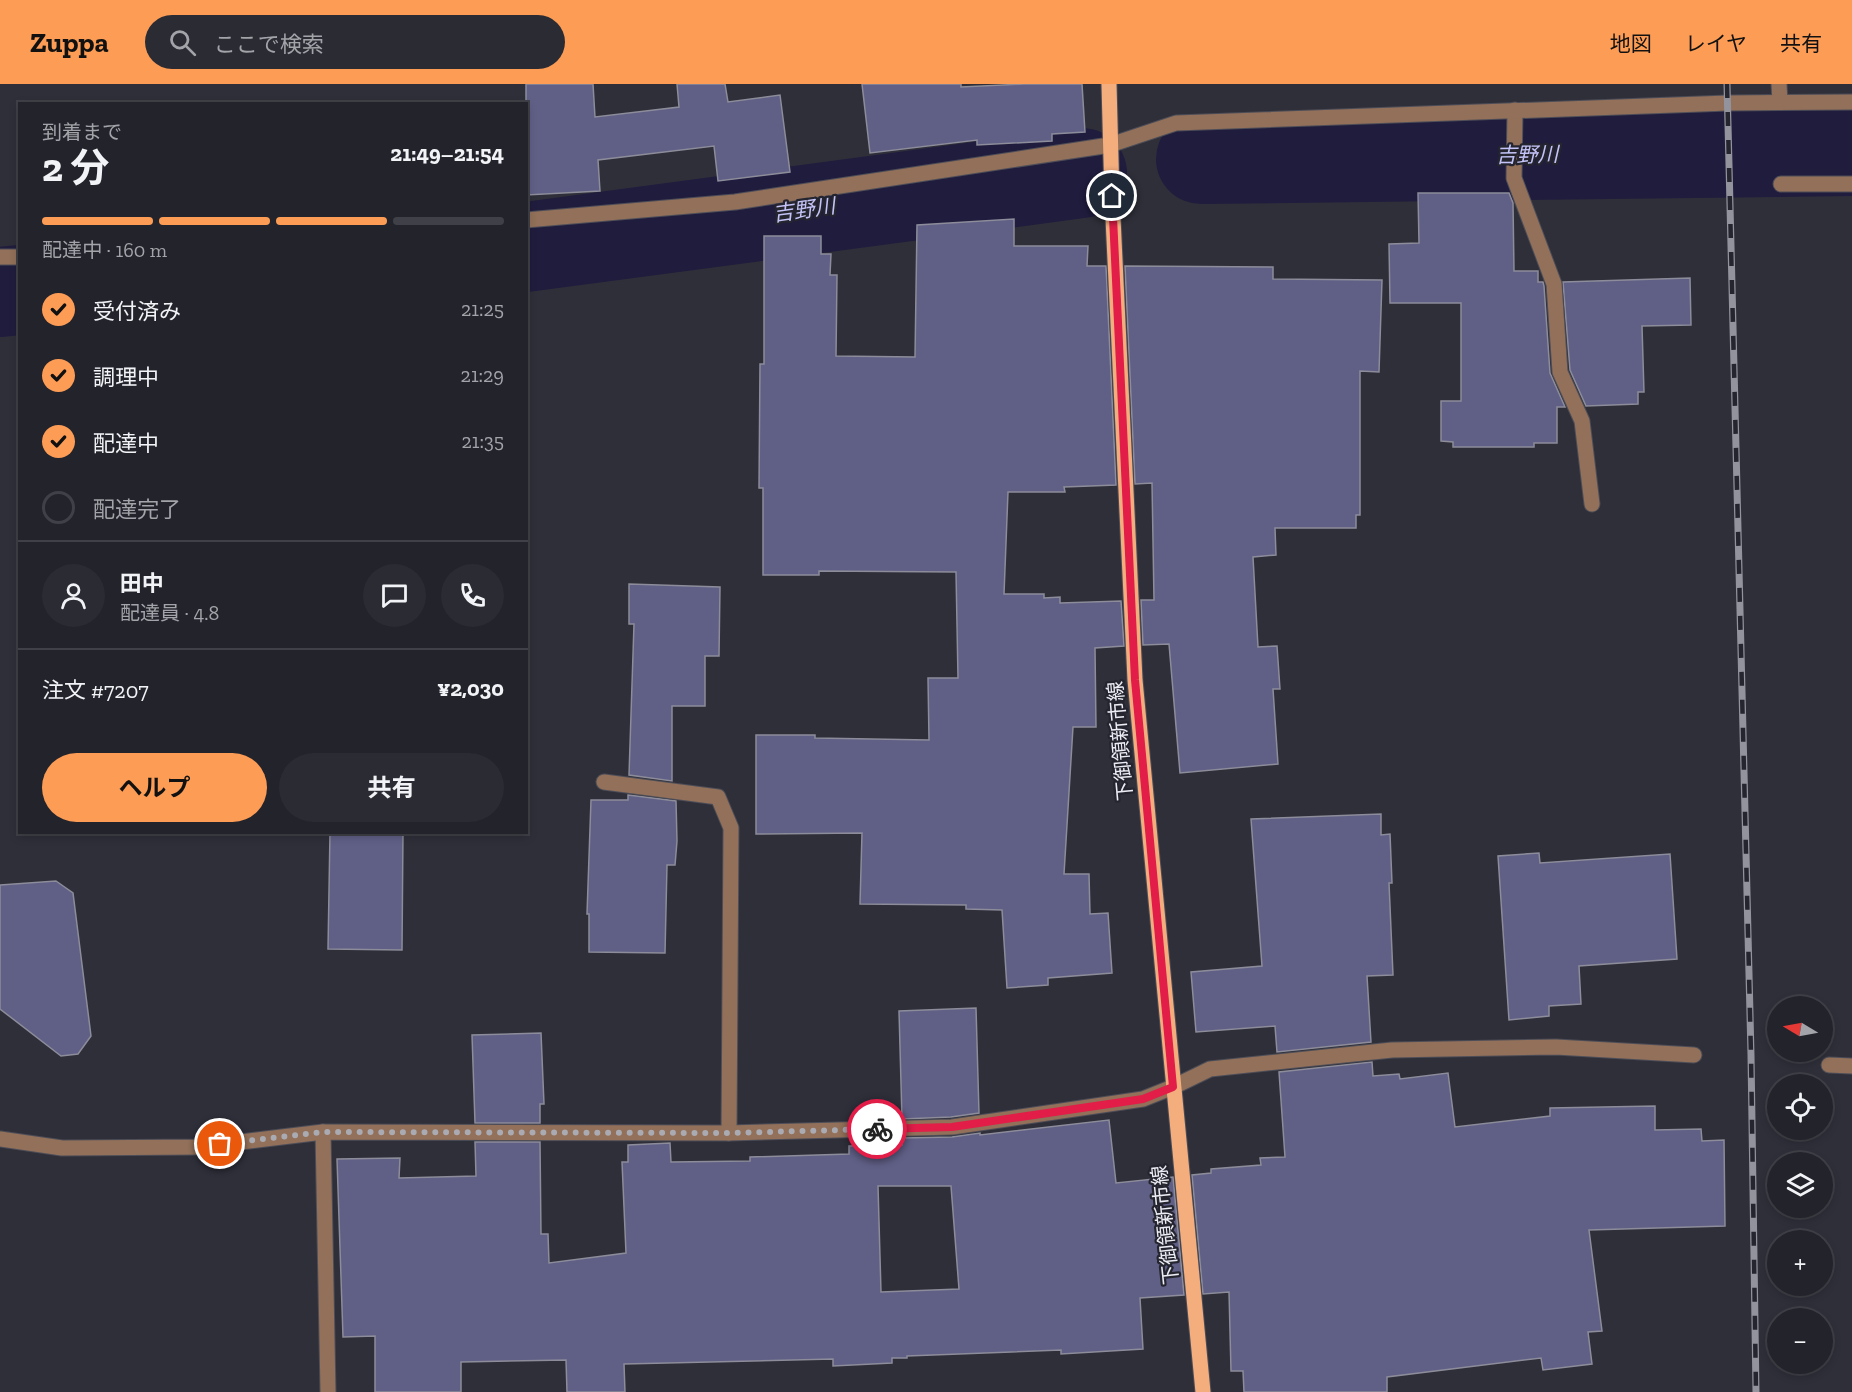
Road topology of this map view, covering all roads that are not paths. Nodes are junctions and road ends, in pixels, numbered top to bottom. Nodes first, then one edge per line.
1 (1109, 84) edge
2 (1779, 84) edge
3 (1780, 102) junction
4 (1852, 102) edge
5 (1515, 110) junction
6 (1110, 145) junction
7 (1781, 184) dead end
8 (1852, 184) edge
9 (528, 220) edge
10 (0, 257) edge
11 (18, 257) edge
12 (1592, 504) dead end
13 (604, 782) dead end
14 (1694, 1055) dead end
15 (1830, 1065) dead end
16 (1852, 1066) edge
17 (1173, 1087) junction
18 (322, 1132) junction
19 (729, 1133) junction
20 (0, 1139) edge
21 (328, 1392) edge
22 (1203, 1392) edge

1 - 6 main road, 下御領新市線
2 - 3 street
3 - 4 street
3 - 5 street
5 - 6 street
5 - 12 street
6 - 9 street
6 - 17 main road, 下御領新市線
7 - 8 street
10 - 11 street
13 - 19 street
14 - 17 street
15 - 16 street
17 - 19 street
17 - 22 main road, 下御領新市線
18 - 19 street
18 - 20 street
18 - 21 street

